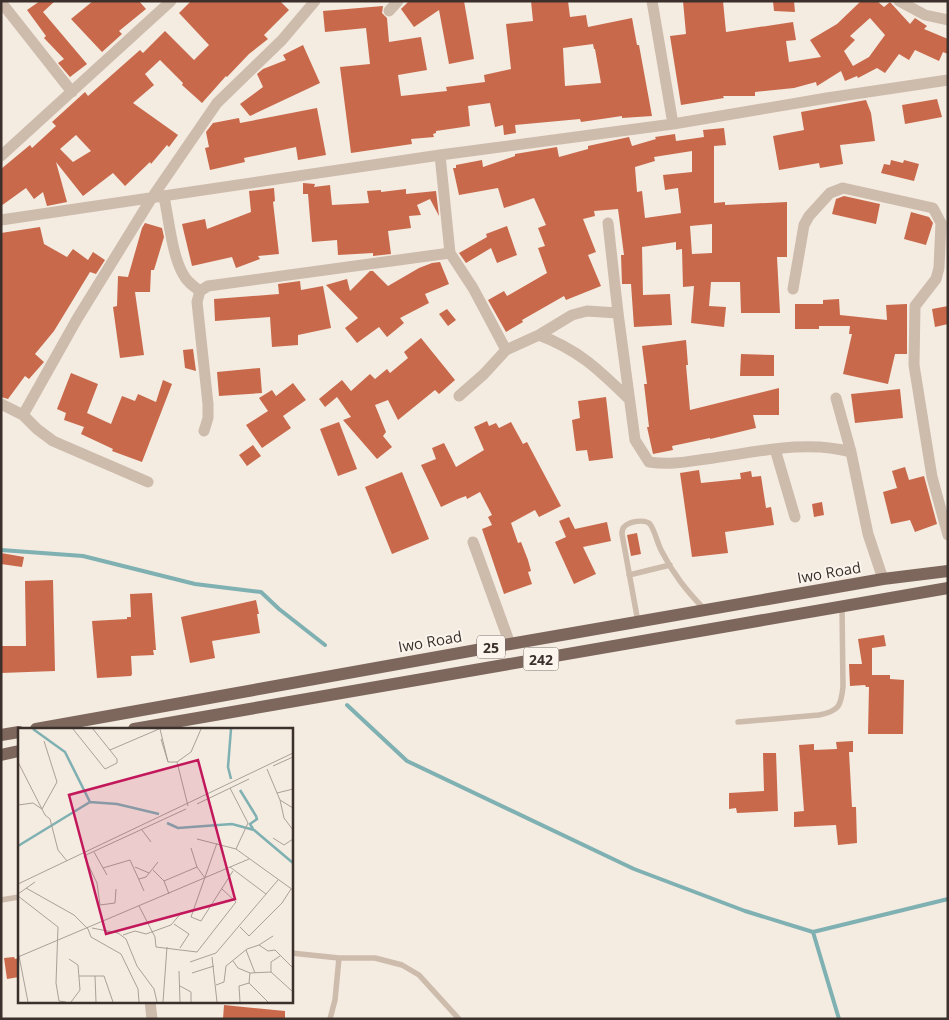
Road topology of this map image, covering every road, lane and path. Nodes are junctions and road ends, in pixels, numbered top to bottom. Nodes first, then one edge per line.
1 (171, 1) edge
2 (315, 1) edge
3 (398, 1) edge
4 (652, 1) edge
5 (899, 1) edge
6 (1, 2) edge
7 (389, 10) dead end
8 (948, 20) edge
9 (948, 80) edge
10 (72, 92) junction
11 (673, 124) junction
12 (440, 155) junction
13 (1, 156) edge
14 (164, 197) junction
15 (151, 199) junction
16 (1, 220) edge
17 (608, 223) dead end
18 (450, 253) junction
19 (793, 289) dead end
20 (200, 291) junction
21 (618, 313) junction
22 (538, 335) junction
23 (506, 350) junction
24 (459, 396) dead end
25 (836, 398) dead end
26 (629, 399) junction
27 (1, 404) edge
28 (23, 415) junction
29 (204, 431) dead end
30 (775, 449) junction
31 (851, 452) junction
32 (148, 482) dead end
33 (796, 517) dead end
34 (948, 535) edge
35 (473, 542) dead end
36 (670, 565) junction
37 (948, 571) edge
38 (629, 575) junction
39 (883, 579) junction
40 (948, 588) edge
41 (783, 597) junction
42 (842, 607) junction
43 (705, 610) junction
44 (787, 617) junction
45 (638, 622) junction
46 (510, 644) junction
47 (738, 722) dead end
48 (152, 727) edge
49 (42, 728) edge
50 (18, 732) edge
51 (1, 735) edge
52 (18, 751) edge
53 (1, 755) edge
54 (18, 897) edge
55 (1, 900) edge
56 (292, 953) edge
57 (339, 958) junction
58 (150, 1002) edge
59 (152, 1019) edge
60 (330, 1019) edge
61 (459, 1019) edge

1 - 10 street
2 - 15 street
3 - 7 street
4 - 11 street
5 - 8 street
6 - 10 street
9 - 11 street
10 - 13 street
11 - 12 street
12 - 14 street
12 - 18 street
14 - 15 street
14 - 20 street
15 - 16 street
15 - 28 street
17 - 21 street
18 - 20 street
18 - 23 street
19 - 34 street
20 - 29 street
21 - 22 street
21 - 26 street
22 - 23 street
22 - 26 street
23 - 24 street
25 - 31 street
26 - 30 street
27 - 28 street
28 - 32 street
30 - 31 street
30 - 33 street
31 - 39 street
35 - 46 street
36 - 38 lane
36 - 38 lane
36 - 43 lane
37 - 39 main road, Iwo Road / 25
38 - 45 lane
39 - 41 main road, Iwo Road / 25
40 - 42 main road, 242
41 - 43 main road, Iwo Road / 25
41 - 44 main road
42 - 44 main road, 242
42 - 47 lane
43 - 45 main road, Iwo Road / 25
44 - 48 main road, 242
45 - 46 main road, Iwo Road / 25
46 - 49 main road, Iwo Road / 25
50 - 51 main road
52 - 53 main road
54 - 55 lane
56 - 57 lane
57 - 60 lane
57 - 61 lane
58 - 59 street

